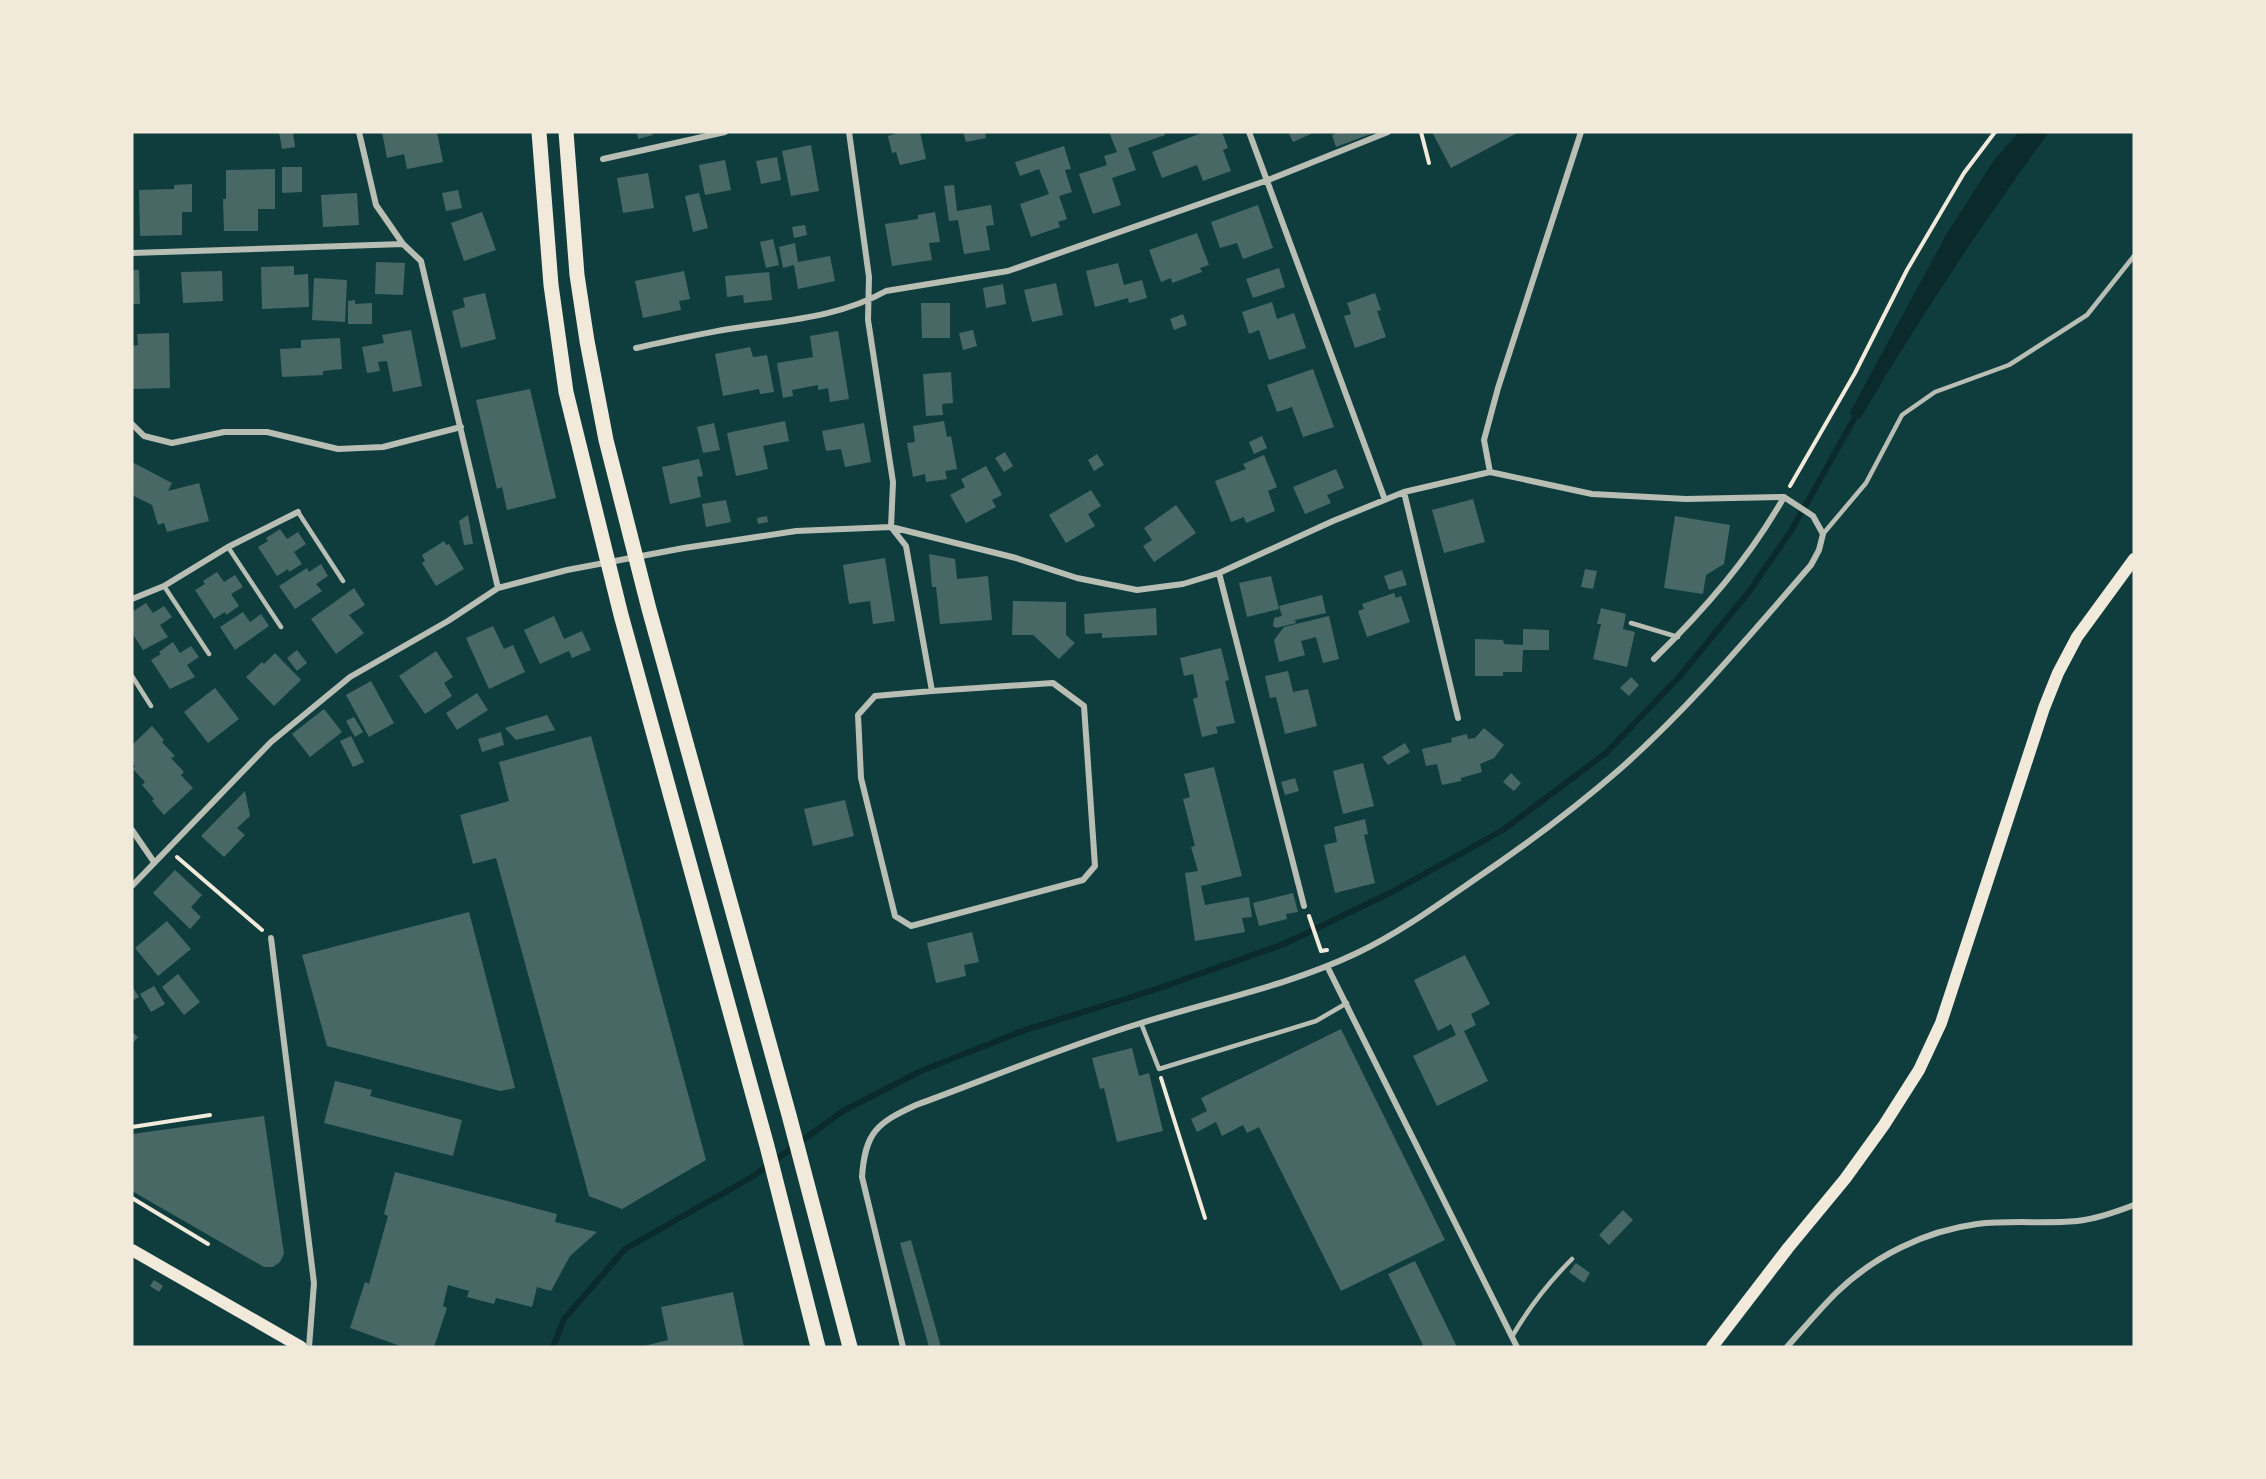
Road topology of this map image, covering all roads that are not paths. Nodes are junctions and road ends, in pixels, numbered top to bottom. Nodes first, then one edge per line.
1 (359, 132) edge
2 (538, 132) edge
3 (566, 132) edge
4 (725, 132) edge
5 (849, 132) edge
6 (1249, 132) edge
7 (1388, 132) edge
8 (1581, 132) edge
9 (603, 159) dead end
10 (1268, 180) junction
11 (403, 244) junction
12 (132, 253) edge
13 (2134, 256) edge
14 (870, 301) junction
15 (636, 348) dead end
16 (132, 424) edge
17 (461, 427) junction
18 (1490, 472) junction
19 (1404, 492) junction
20 (1784, 497) junction
21 (1385, 500) junction
22 (298, 512) joint
23 (891, 527) junction
24 (1823, 534) junction
25 (228, 547) junction
26 (2134, 559) edge
27 (1219, 573) junction
28 (343, 581) dead end
29 (164, 586) junction
30 (498, 588) junction
31 (132, 599) edge
32 (1631, 623) dead end
33 (281, 627) dead end
34 (1678, 637) junction
35 (209, 654) dead end
36 (1654, 659) dead end
37 (132, 676) edge
38 (932, 691) junction
39 (151, 706) dead end
40 (1458, 718) dead end
41 (132, 830) edge
42 (154, 862) junction
43 (132, 886) edge
44 (1304, 906) dead end
45 (271, 938) road end
46 (1327, 966) junction
47 (1347, 1003) junction
48 (1141, 1023) junction
49 (2134, 1204) edge
50 (132, 1250) edge
51 (1572, 1259) dead end
52 (1513, 1335) junction
53 (301, 1347) edge
54 (309, 1347) edge
55 (818, 1347) edge
56 (850, 1347) edge
57 (903, 1347) edge
58 (1517, 1347) edge
59 (1712, 1347) edge
60 (1787, 1347) edge

1 - 11 street
2 - 55 main road
3 - 56 main road
4 - 9 street
5 - 14 street
6 - 10 street
7 - 10 street
8 - 18 street
10 - 14 street
10 - 21 street
11 - 12 street
11 - 17 street
13 - 24 lane
14 - 15 street
14 - 23 street
16 - 17 street
17 - 30 street
18 - 19 street
18 - 20 street
19 - 21 street
19 - 40 street
20 - 24 street
20 - 34 street
21 - 27 street
22 - 25 street
22 - 28 lane
23 - 27 street
23 - 30 street
23 - 38 street
24 - 46 street
25 - 29 street
25 - 33 lane
26 - 59 main road
27 - 44 street
29 - 31 street
29 - 35 lane
30 - 42 street
32 - 34 lane
34 - 36 street
37 - 39 lane
38 - 38 street
41 - 42 street
42 - 43 street
45 - 54 street
46 - 47 street
46 - 48 street
47 - 48 lane
47 - 52 street
48 - 57 street
49 - 60 street
50 - 53 main road
51 - 52 lane
52 - 58 street

